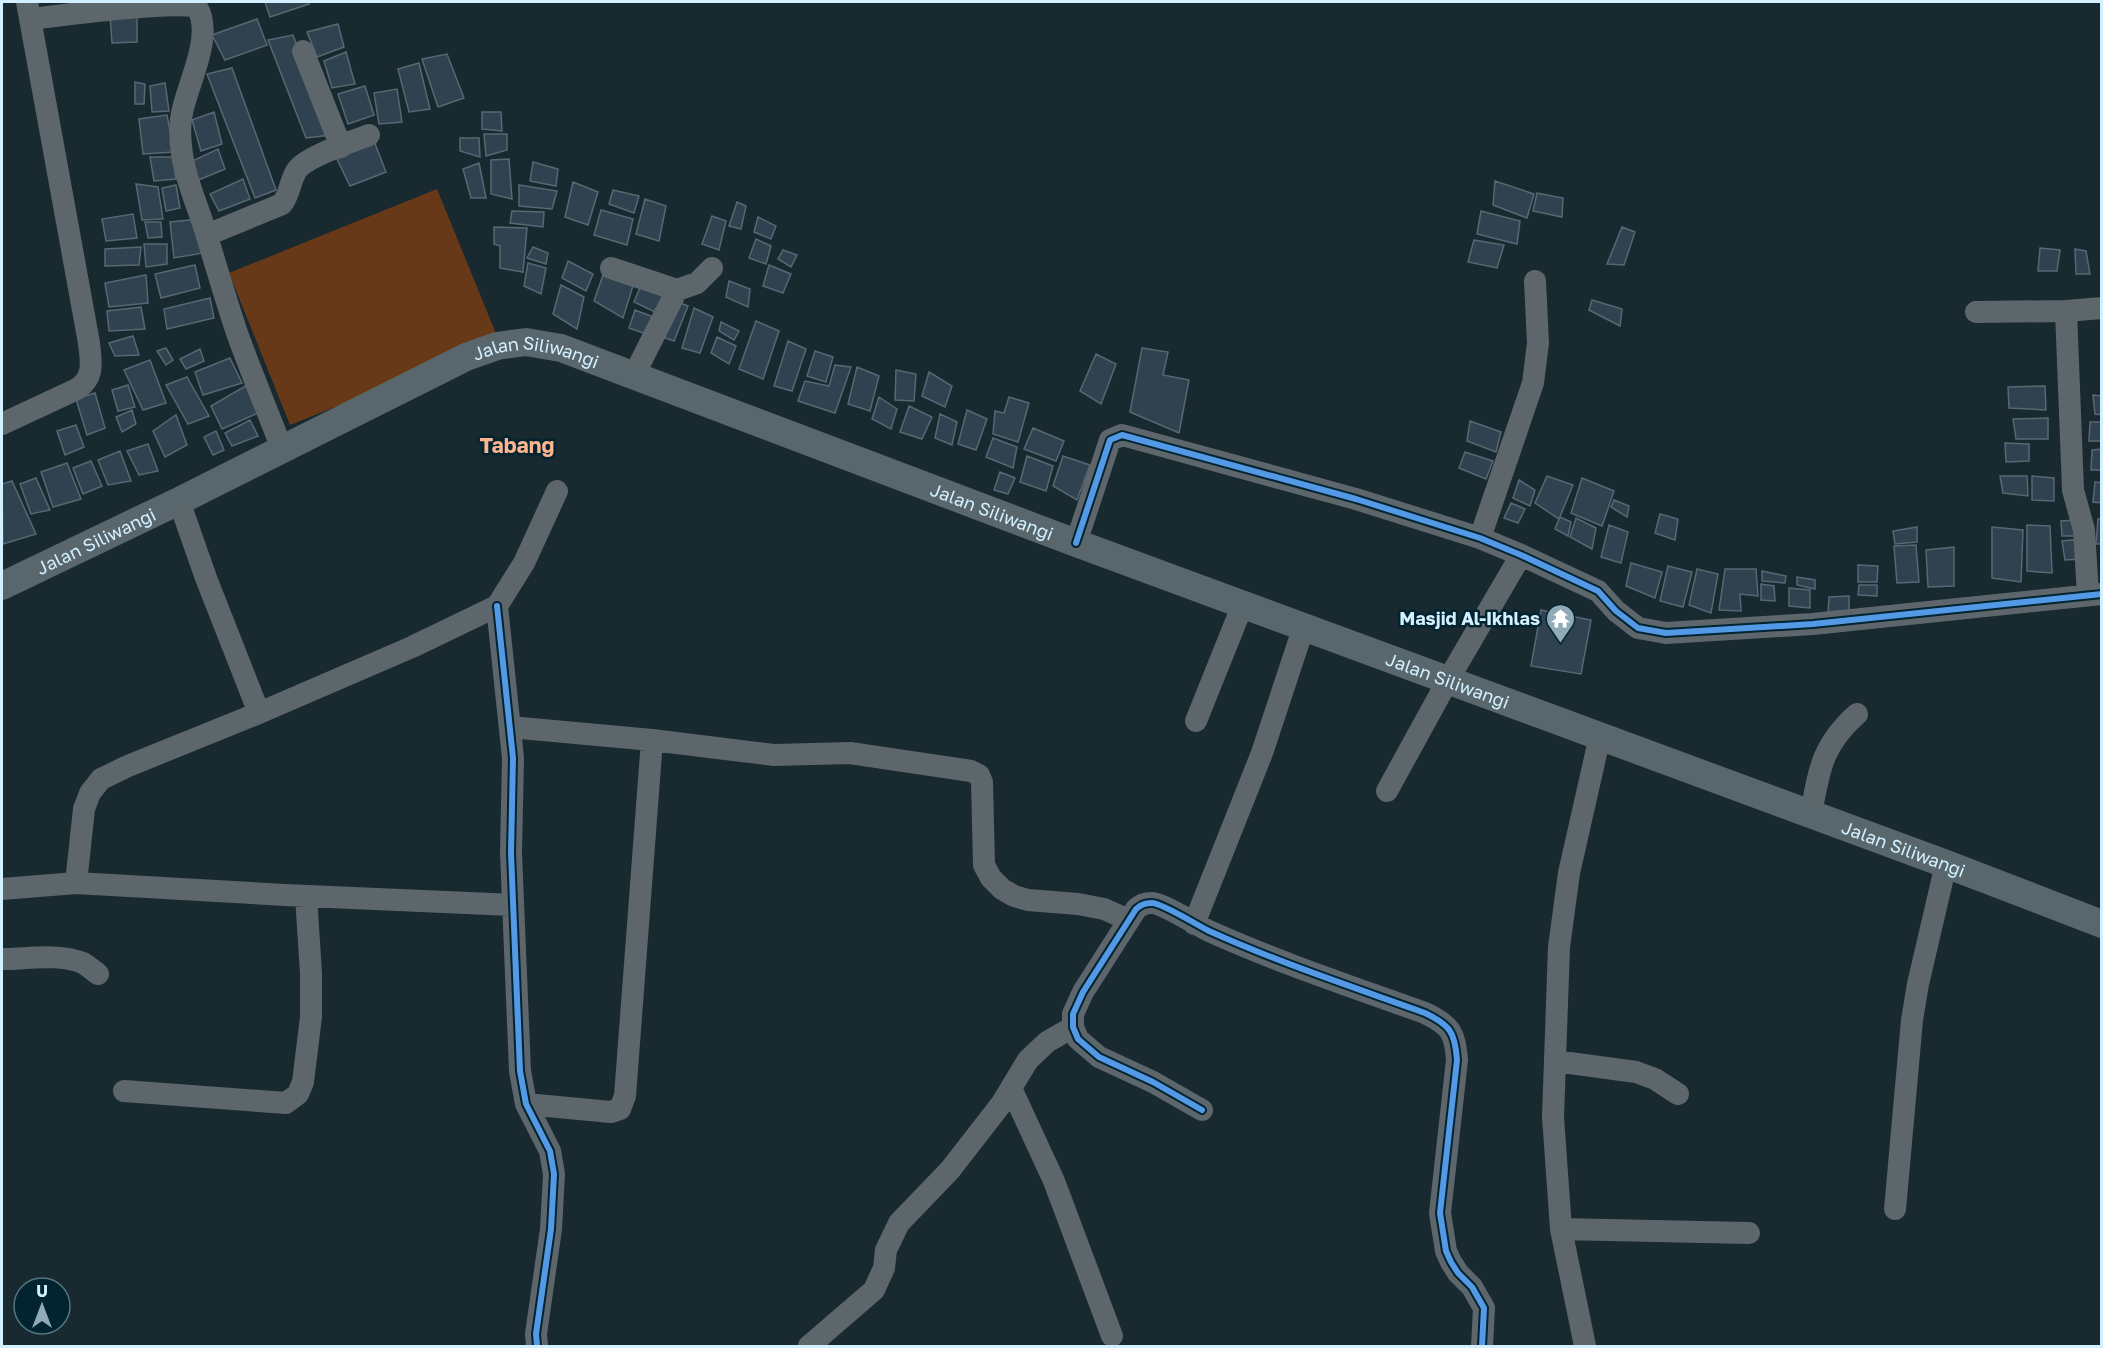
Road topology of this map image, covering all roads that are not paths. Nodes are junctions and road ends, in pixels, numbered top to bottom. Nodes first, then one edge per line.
1 (29, 10) edge
2 (303, 51) dead end
3 (369, 135) dead end
4 (341, 147) junction
5 (207, 235) junction
6 (611, 268) dead end
7 (712, 268) dead end
8 (1535, 281) dead end
9 (677, 290) junction
10 (2102, 309) edge
11 (2066, 311) junction
12 (1976, 312) dead end
13 (633, 375) junction
14 (2, 423) edge
15 (282, 449) junction
16 (557, 491) dead end
17 (179, 501) junction
18 (1480, 538) junction
19 (1076, 543) junction
20 (1521, 555) junction
21 (2, 586) edge
22 (2095, 595) edge
23 (1243, 604) junction
24 (497, 606) junction
25 (1304, 626) junction
26 (1448, 680) junction
27 (259, 713) junction
28 (1857, 714) dead end
29 (1196, 721) dead end
30 (510, 727) junction
31 (1600, 736) junction
32 (652, 740) junction
33 (1387, 790) dead end
34 (1811, 814) junction
35 (1946, 864) junction
36 (76, 883) junction
37 (2, 889) edge
38 (306, 896) junction
39 (513, 905) junction
40 (2100, 919) edge
41 (1129, 920) junction
42 (1194, 924) junction
43 (2, 960) edge
44 (99, 974) dead end
45 (1073, 1027) junction
46 (1555, 1061) junction
47 (1011, 1088) junction
48 (124, 1091) dead end
49 (1678, 1094) dead end
50 (526, 1104) junction
51 (1202, 1110) dead end
52 (1895, 1209) dead end
53 (1562, 1229) junction
54 (1749, 1233) dead end
55 (1112, 1335) dead end
56 (537, 1347) edge
57 (810, 1347) edge
58 (1482, 1347) edge
59 (1585, 1347) edge

1 - 5 street
1 - 14 street
2 - 4 street
3 - 4 street
4 - 5 street
5 - 15 street
6 - 9 street
7 - 9 street
8 - 18 street
9 - 13 street
10 - 11 street
11 - 12 street
11 - 22 street
13 - 15 main road, Jalan Siliwangi
13 - 19 main road, Jalan Siliwangi
15 - 17 main road, Jalan Siliwangi
16 - 24 street
17 - 21 main road, Jalan Siliwangi
17 - 27 street
18 - 19 street
18 - 20 street
19 - 23 main road, Jalan Siliwangi
20 - 22 street
20 - 26 street
23 - 25 main road, Jalan Siliwangi
23 - 29 street
24 - 27 street
24 - 30 street
25 - 26 main road, Jalan Siliwangi
25 - 42 street
26 - 31 main road, Jalan Siliwangi
26 - 33 street
27 - 36 street
28 - 34 street
30 - 32 street
30 - 39 street
31 - 34 main road, Jalan Siliwangi
31 - 46 street
32 - 41 street
32 - 50 street
34 - 35 main road, Jalan Siliwangi
35 - 40 main road, Jalan Siliwangi
35 - 52 street
36 - 37 street
36 - 38 street
38 - 39 street
38 - 48 street
39 - 50 street
41 - 42 street
41 - 45 street
42 - 58 street
43 - 44 street
45 - 47 street
45 - 51 street
46 - 49 street
46 - 53 street
47 - 55 street
47 - 57 street
50 - 56 street
53 - 54 street
53 - 59 street

